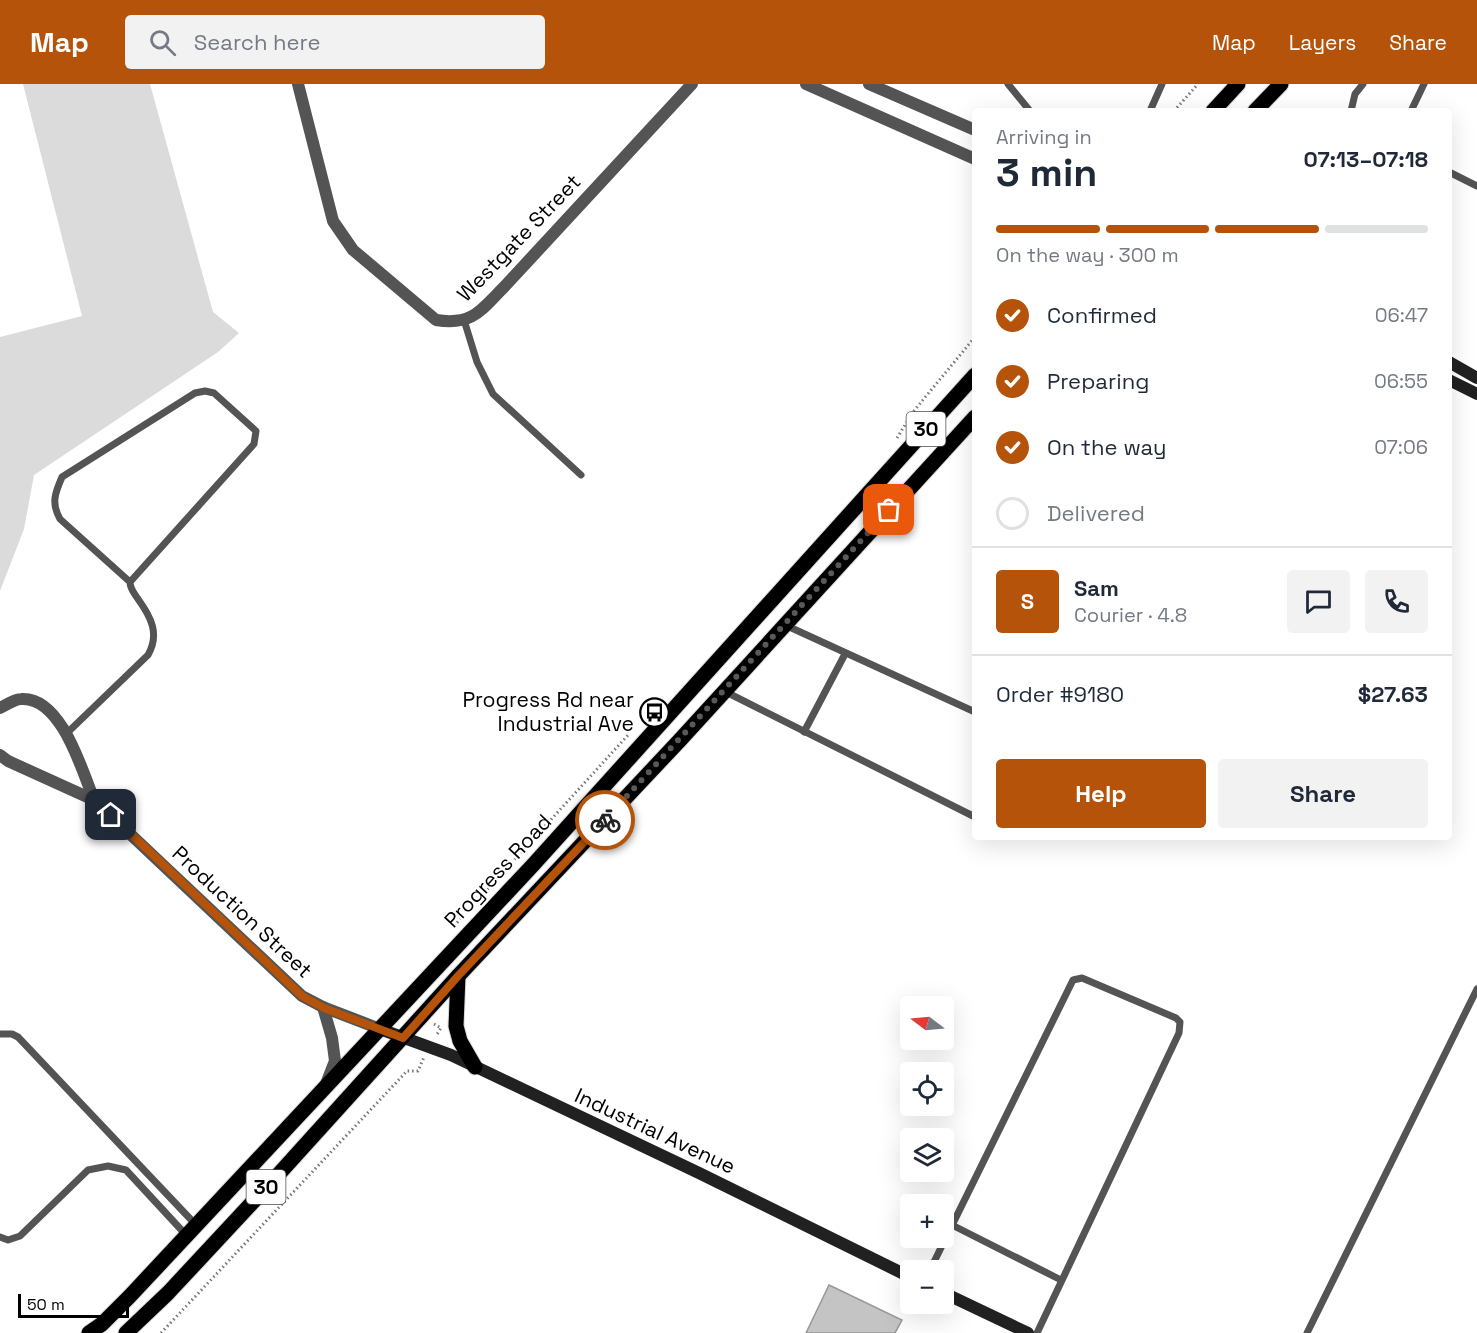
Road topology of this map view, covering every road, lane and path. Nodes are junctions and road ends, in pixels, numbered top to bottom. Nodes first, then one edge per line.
1 (298, 84) edge
2 (692, 84) edge
3 (806, 84) edge
4 (869, 84) edge
5 (1008, 84) edge
6 (1162, 84) edge
7 (1198, 84) edge
8 (1238, 84) edge
9 (1281, 84) edge
10 (1363, 84) edge
11 (1424, 84) edge
12 (1028, 108) edge
13 (1151, 108) edge
14 (1177, 108) edge
15 (1216, 108) edge
16 (1259, 108) edge
17 (1352, 108) edge
18 (1412, 108) edge
19 (972, 129) edge
20 (972, 158) edge
21 (1452, 174) edge
22 (1477, 186) edge
23 (464, 320) junction
24 (1452, 364) edge
25 (972, 378) edge
26 (1477, 378) edge
27 (1452, 382) edge
28 (1477, 394) edge
29 (972, 420) edge
30 (581, 475) dead end
31 (130, 582) junction
32 (784, 625) junction
33 (845, 654) junction
34 (724, 691) junction
35 (0, 708) edge
36 (972, 711) edge
37 (804, 732) junction
38 (66, 734) junction
39 (0, 755) edge
40 (94, 800) junction
41 (972, 816) edge
42 (458, 976) junction
43 (1477, 989) edge
44 (324, 1008) junction
45 (380, 1029) junction
46 (0, 1034) edge
47 (403, 1038) junction
48 (428, 1048) junction
49 (475, 1067) junction
50 (325, 1089) junction
51 (954, 1221) edge
52 (954, 1226) edge
53 (192, 1231) junction
54 (0, 1237) edge
55 (900, 1272) edge
56 (1061, 1280) junction
57 (954, 1298) edge
58 (89, 1333) edge
59 (126, 1333) edge
60 (161, 1333) edge
61 (1028, 1333) edge
62 (1037, 1333) edge
63 (1307, 1333) edge

1 - 23 street, Westgate Street
2 - 23 street, Westgate Street
3 - 20 street
4 - 19 street
5 - 12 lane
6 - 13 lane
7 - 14 path
8 - 15 main road
9 - 16 main road
10 - 17 lane
11 - 18 lane
21 - 22 lane
23 - 30 lane
24 - 26 street
25 - 45 main road, Progress Road / 30
27 - 28 street
29 - 32 main road, Progress Road / 30
31 - 31 lane
31 - 38 lane
32 - 33 lane
32 - 34 main road, Progress Road / 30
33 - 36 lane
33 - 37 lane
34 - 37 lane
34 - 42 main road, Progress Road / 30
35 - 38 street, Production Street
37 - 41 lane
38 - 40 street, Production Street
39 - 40 street, Production Street
40 - 44 street, Production Street
42 - 47 main road, Progress Road / 30
42 - 49 main road
43 - 63 lane
44 - 45 street, Production Street
44 - 50 street
45 - 47 street, Industrial Avenue
45 - 50 main road, Progress Road / 30
46 - 53 lane
47 - 48 street, Industrial Avenue
47 - 59 main road, Progress Road / 30
48 - 49 street, Industrial Avenue
48 - 60 path
49 - 55 street, Industrial Avenue
50 - 53 main road, Progress Road / 30
51 - 56 lane
52 - 56 lane
53 - 54 lane
53 - 58 main road, Progress Road / 30
56 - 62 lane
57 - 61 street

